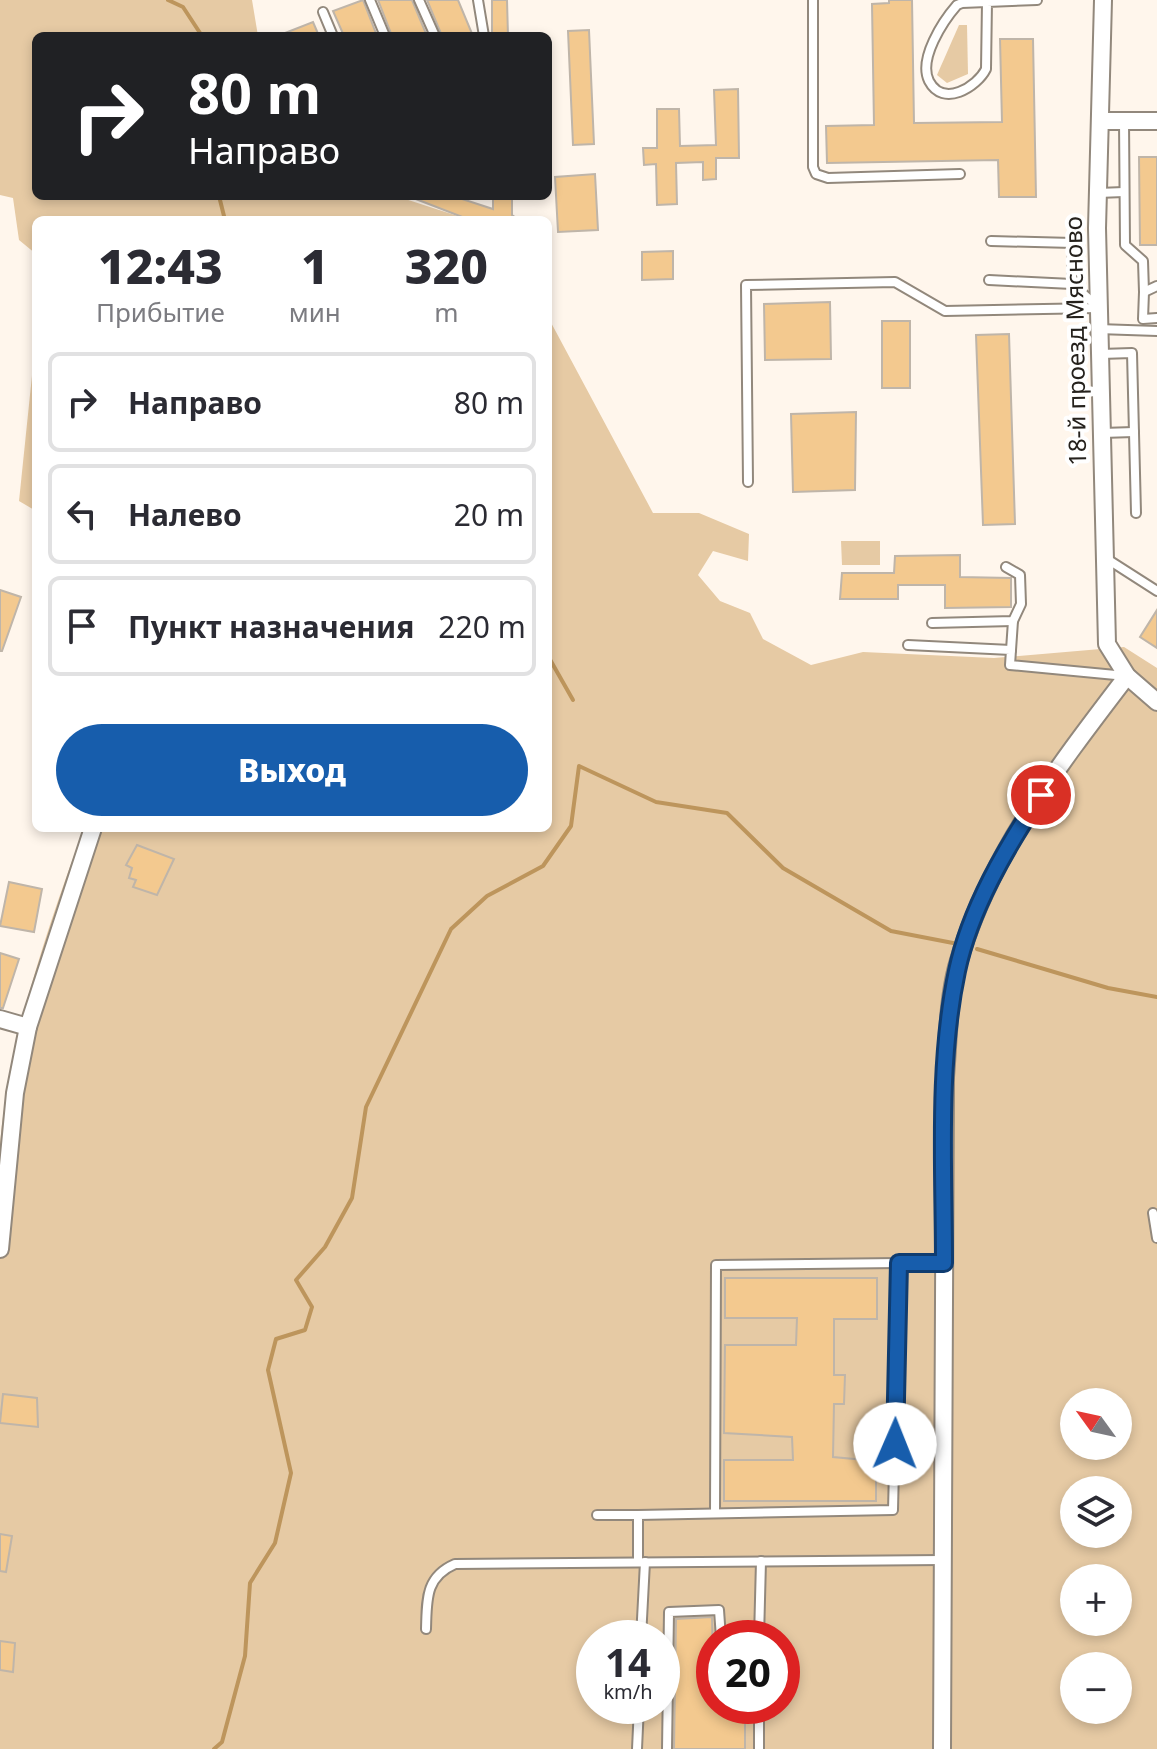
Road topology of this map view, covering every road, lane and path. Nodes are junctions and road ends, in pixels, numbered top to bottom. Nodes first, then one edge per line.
1 (370, 0) edge
2 (419, 0) edge
3 (478, 0) edge
4 (813, 0) edge
5 (1037, 0) edge
6 (1103, 0) edge
7 (987, 2) junction
8 (323, 12) dead end
9 (331, 32) edge
10 (383, 32) edge
11 (433, 32) edge
12 (483, 32) edge
13 (1101, 121) junction
14 (1124, 121) junction
15 (1157, 121) edge
16 (960, 174) dead end
17 (1124, 192) junction
18 (1098, 193) junction
19 (991, 241) dead end
20 (989, 280) dead end
21 (1072, 284) junction
22 (1157, 286) edge
23 (1144, 292) junction
24 (1099, 308) junction
25 (1157, 318) edge
26 (1098, 329) junction
27 (1157, 331) edge
28 (1100, 354) junction
29 (1134, 432) junction
30 (1102, 433) junction
31 (748, 482) dead end
32 (1136, 513) dead end
33 (1104, 557) junction
34 (1006, 567) dead end
35 (1157, 591) edge
36 (1013, 621) junction
37 (932, 623) dead end
38 (908, 645) dead end
39 (1011, 650) junction
40 (1127, 676) junction
41 (1157, 702) edge
42 (92, 832) edge
43 (0, 1019) edge
44 (28, 1027) junction
45 (1153, 1213) dead end
46 (1157, 1238) edge
47 (0, 1249) edge
48 (899, 1263) junction
49 (944, 1263) junction
50 (715, 1513) junction
51 (597, 1515) dead end
52 (638, 1515) junction
53 (943, 1560) junction
54 (761, 1561) junction
55 (642, 1562) junction
56 (641, 1620) edge
57 (720, 1620) edge
58 (759, 1620) edge
59 (426, 1629) dead end
60 (638, 1724) edge
61 (759, 1724) edge
62 (637, 1749) edge
63 (667, 1749) edge
64 (759, 1749) edge
65 (942, 1749) edge

1 - 10 lane
2 - 11 lane
3 - 12 lane
4 - 16 lane
5 - 7 lane
6 - 13 street, 18-й проезд Мясново
7 - 7 lane
8 - 9 lane
13 - 14 street
13 - 18 street, 18-й проезд Мясново
14 - 15 street
14 - 17 lane
17 - 18 lane
17 - 23 lane
18 - 24 street, 18-й проезд Мясново
19 - 21 lane
20 - 21 lane
21 - 24 lane
22 - 23 lane
23 - 25 lane
24 - 26 street, 18-й проезд Мясново
24 - 31 lane
26 - 27 lane
26 - 28 street, 18-й проезд Мясново
28 - 29 lane
28 - 30 street, 18-й проезд Мясново
29 - 30 lane
29 - 32 lane
30 - 33 street, 18-й проезд Мясново
33 - 35 lane
33 - 40 street, 18-й проезд Мясново
34 - 36 lane
36 - 37 lane
36 - 39 lane
38 - 39 lane
39 - 40 lane
40 - 41 street, 18-й проезд Мясново
40 - 49 street
42 - 44 street
43 - 44 street
44 - 47 street
45 - 46 lane
48 - 49 lane
48 - 50 lane
48 - 50 lane
49 - 53 street
50 - 52 lane
51 - 52 lane
52 - 55 lane
53 - 54 lane
53 - 65 street
54 - 55 lane
54 - 58 lane
55 - 56 lane
55 - 59 lane
57 - 63 lane
60 - 62 lane
61 - 64 lane

